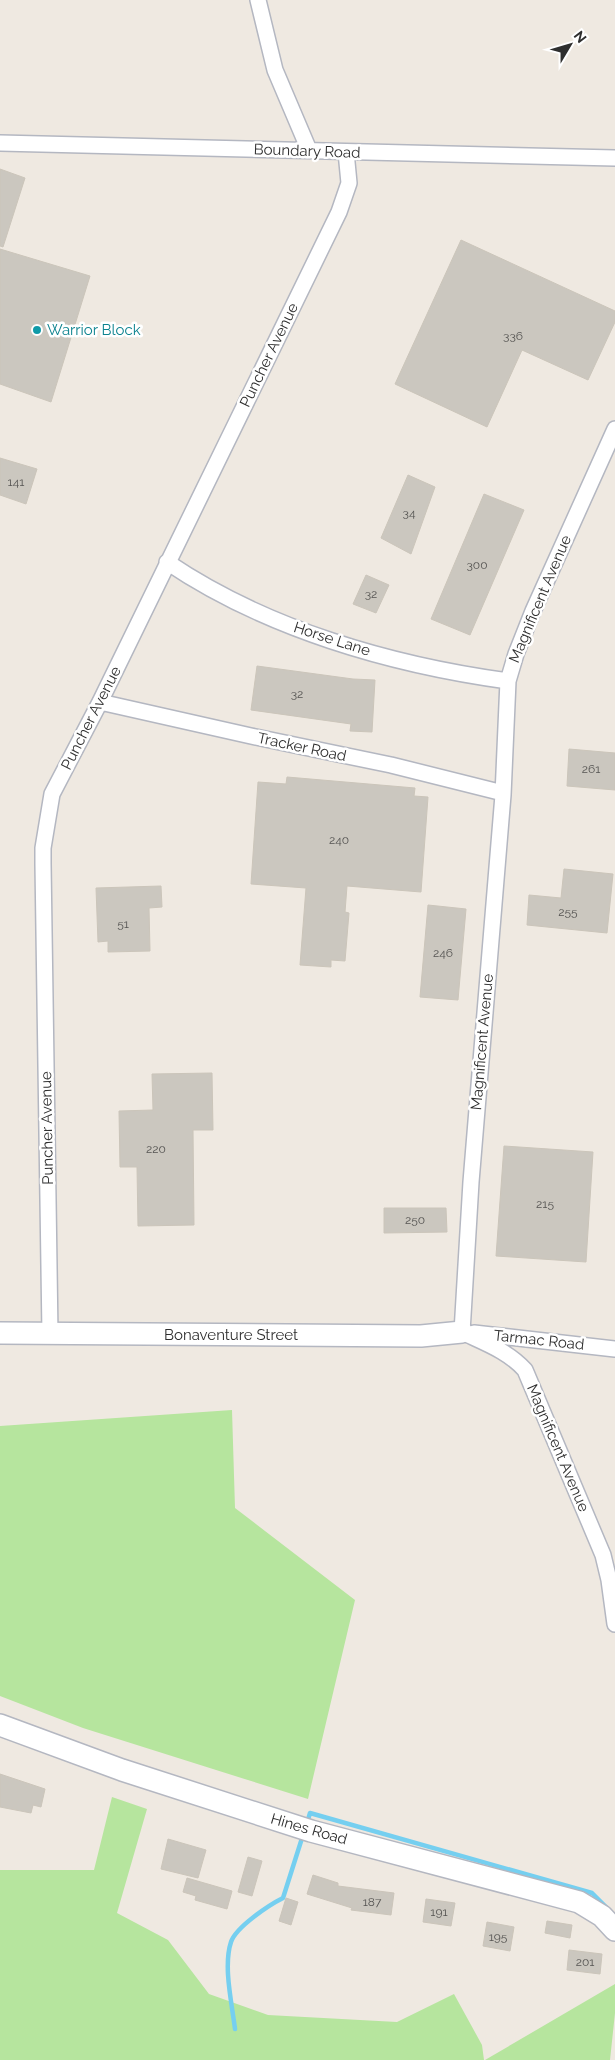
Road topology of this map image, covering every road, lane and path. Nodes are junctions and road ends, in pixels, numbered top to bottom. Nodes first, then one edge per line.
1 (258, 0) edge
2 (0, 143) edge
3 (309, 150) junction
4 (346, 152) junction
5 (615, 158) edge
6 (615, 429) edge
7 (167, 562) junction
8 (508, 681) junction
9 (100, 702) junction
10 (503, 793) junction
11 (462, 1332) junction
12 (0, 1333) edge
13 (50, 1334) junction
14 (615, 1349) edge
15 (615, 1624) edge
16 (0, 1725) edge
17 (615, 1930) edge

1 - 3 street
2 - 3 street, Boundary Road
3 - 4 street, Boundary Road
4 - 5 street, Boundary Road
4 - 7 street, Puncher Avenue
6 - 8 street, Magnificent Avenue
7 - 8 street, Horse Lane
7 - 9 street, Puncher Avenue
8 - 10 street, Magnificent Avenue
9 - 10 street, Tracker Road
9 - 13 street, Puncher Avenue
10 - 11 street, Magnificent Avenue
11 - 13 street, Bonaventure Street
11 - 14 street, Tarmac Road
11 - 15 street, Magnificent Avenue
12 - 13 street, Bonaventure Street
16 - 17 street, Hines Road

